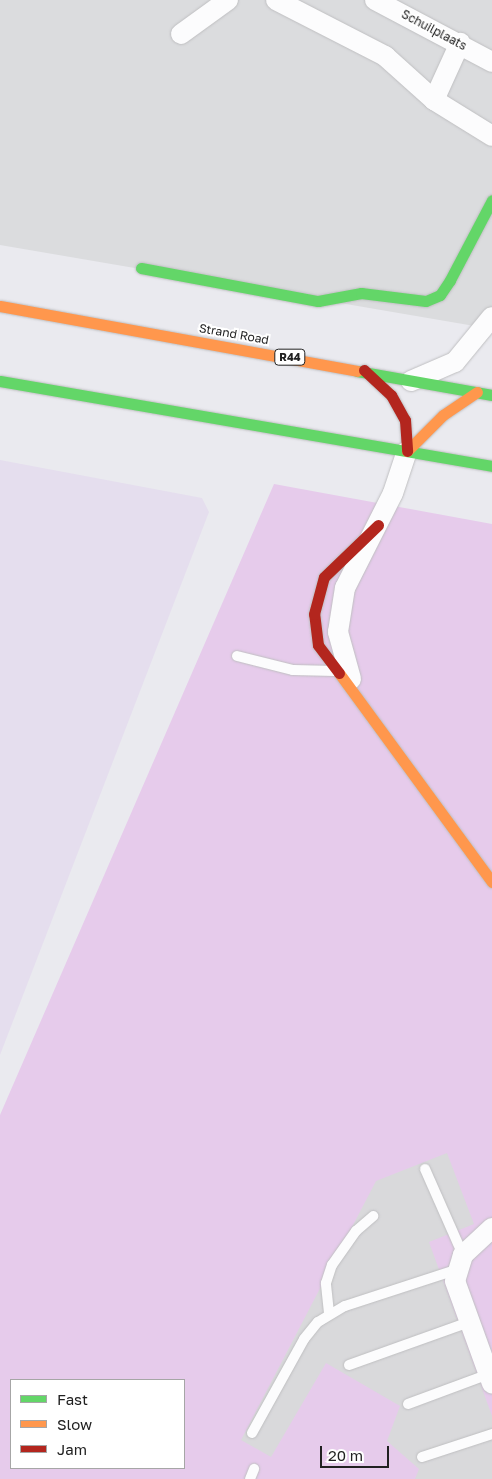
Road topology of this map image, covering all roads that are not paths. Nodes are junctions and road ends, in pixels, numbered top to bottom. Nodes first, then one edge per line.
1 (228, 0) edge
2 (276, 0) edge
3 (375, 0) edge
4 (181, 34) dead end
5 (460, 43) junction
6 (492, 62) edge
7 (434, 100) junction
8 (492, 136) edge
9 (492, 200) edge
10 (140, 268) dead end
11 (0, 306) edge
12 (492, 317) edge
13 (364, 370) junction
14 (0, 381) edge
15 (411, 381) junction
16 (477, 392) junction
17 (492, 396) edge
18 (408, 451) junction
19 (492, 466) edge
20 (378, 525) junction
21 (237, 656) dead end
22 (338, 671) junction
23 (355, 690) junction
24 (492, 882) edge
25 (425, 1170) dead end
26 (373, 1216) dead end
27 (492, 1228) edge
28 (459, 1262) junction
29 (329, 1313) junction
30 (469, 1322) junction
31 (349, 1365) dead end
32 (490, 1379) edge
33 (408, 1404) dead end
34 (252, 1433) dead end
35 (492, 1434) edge
36 (422, 1457) dead end
37 (254, 1469) dead end
38 (250, 1479) edge

1 - 4 street
2 - 7 street
3 - 5 street, Schuilplaats
5 - 6 street, Schuilplaats
5 - 7 street
7 - 8 street
9 - 10 main road
11 - 13 main road, Strand Road / R44
12 - 15 street
13 - 15 main road, Strand Road / R44
13 - 18 main road
14 - 18 main road
15 - 16 main road, Strand Road / R44
16 - 17 main road, Strand Road / R44
16 - 18 main road
18 - 19 main road
18 - 20 street
20 - 22 main road
20 - 23 street
21 - 22 lane
22 - 23 main road
23 - 24 main road
25 - 28 lane
26 - 29 lane
27 - 28 street
28 - 29 lane
28 - 30 street
29 - 34 lane
30 - 31 lane
30 - 32 street
32 - 33 lane
35 - 36 lane
37 - 38 lane

